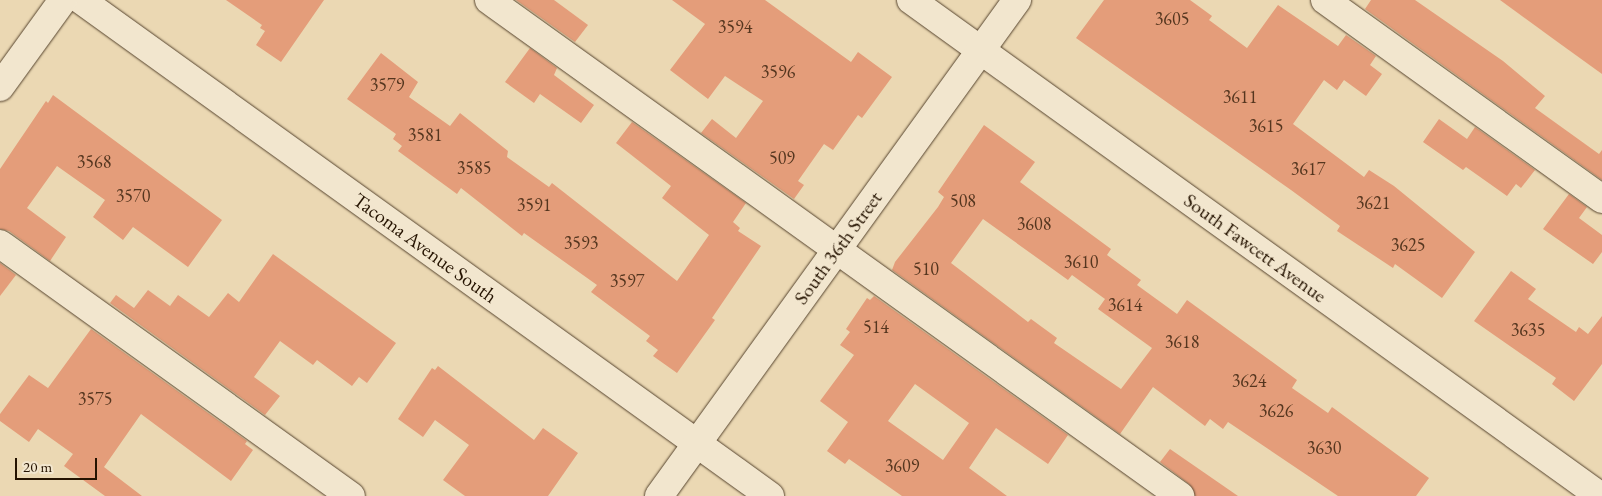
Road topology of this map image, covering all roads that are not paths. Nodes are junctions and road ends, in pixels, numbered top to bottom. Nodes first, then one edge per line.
1 (62, 0) edge
2 (81, 0) edge
3 (489, 0) edge
4 (911, 0) edge
5 (1017, 0) edge
6 (1325, 0) edge
7 (981, 51) junction
8 (0, 87) edge
9 (1602, 199) edge
10 (0, 244) edge
11 (837, 250) junction
12 (697, 443) junction
13 (1596, 490) edge
14 (351, 496) edge
15 (659, 496) edge
16 (770, 496) edge
17 (1180, 496) edge

1 - 8 street
2 - 12 street, Tacoma Avenue South
3 - 11 street
4 - 7 street, South Fawcett Avenue
5 - 7 street, South 36th Street
6 - 9 street
7 - 11 street, South 36th Street
7 - 13 street, South Fawcett Avenue
10 - 14 street
11 - 12 street, South 36th Street
11 - 17 street
12 - 15 street, South 36th Street
12 - 16 street, Tacoma Avenue South

